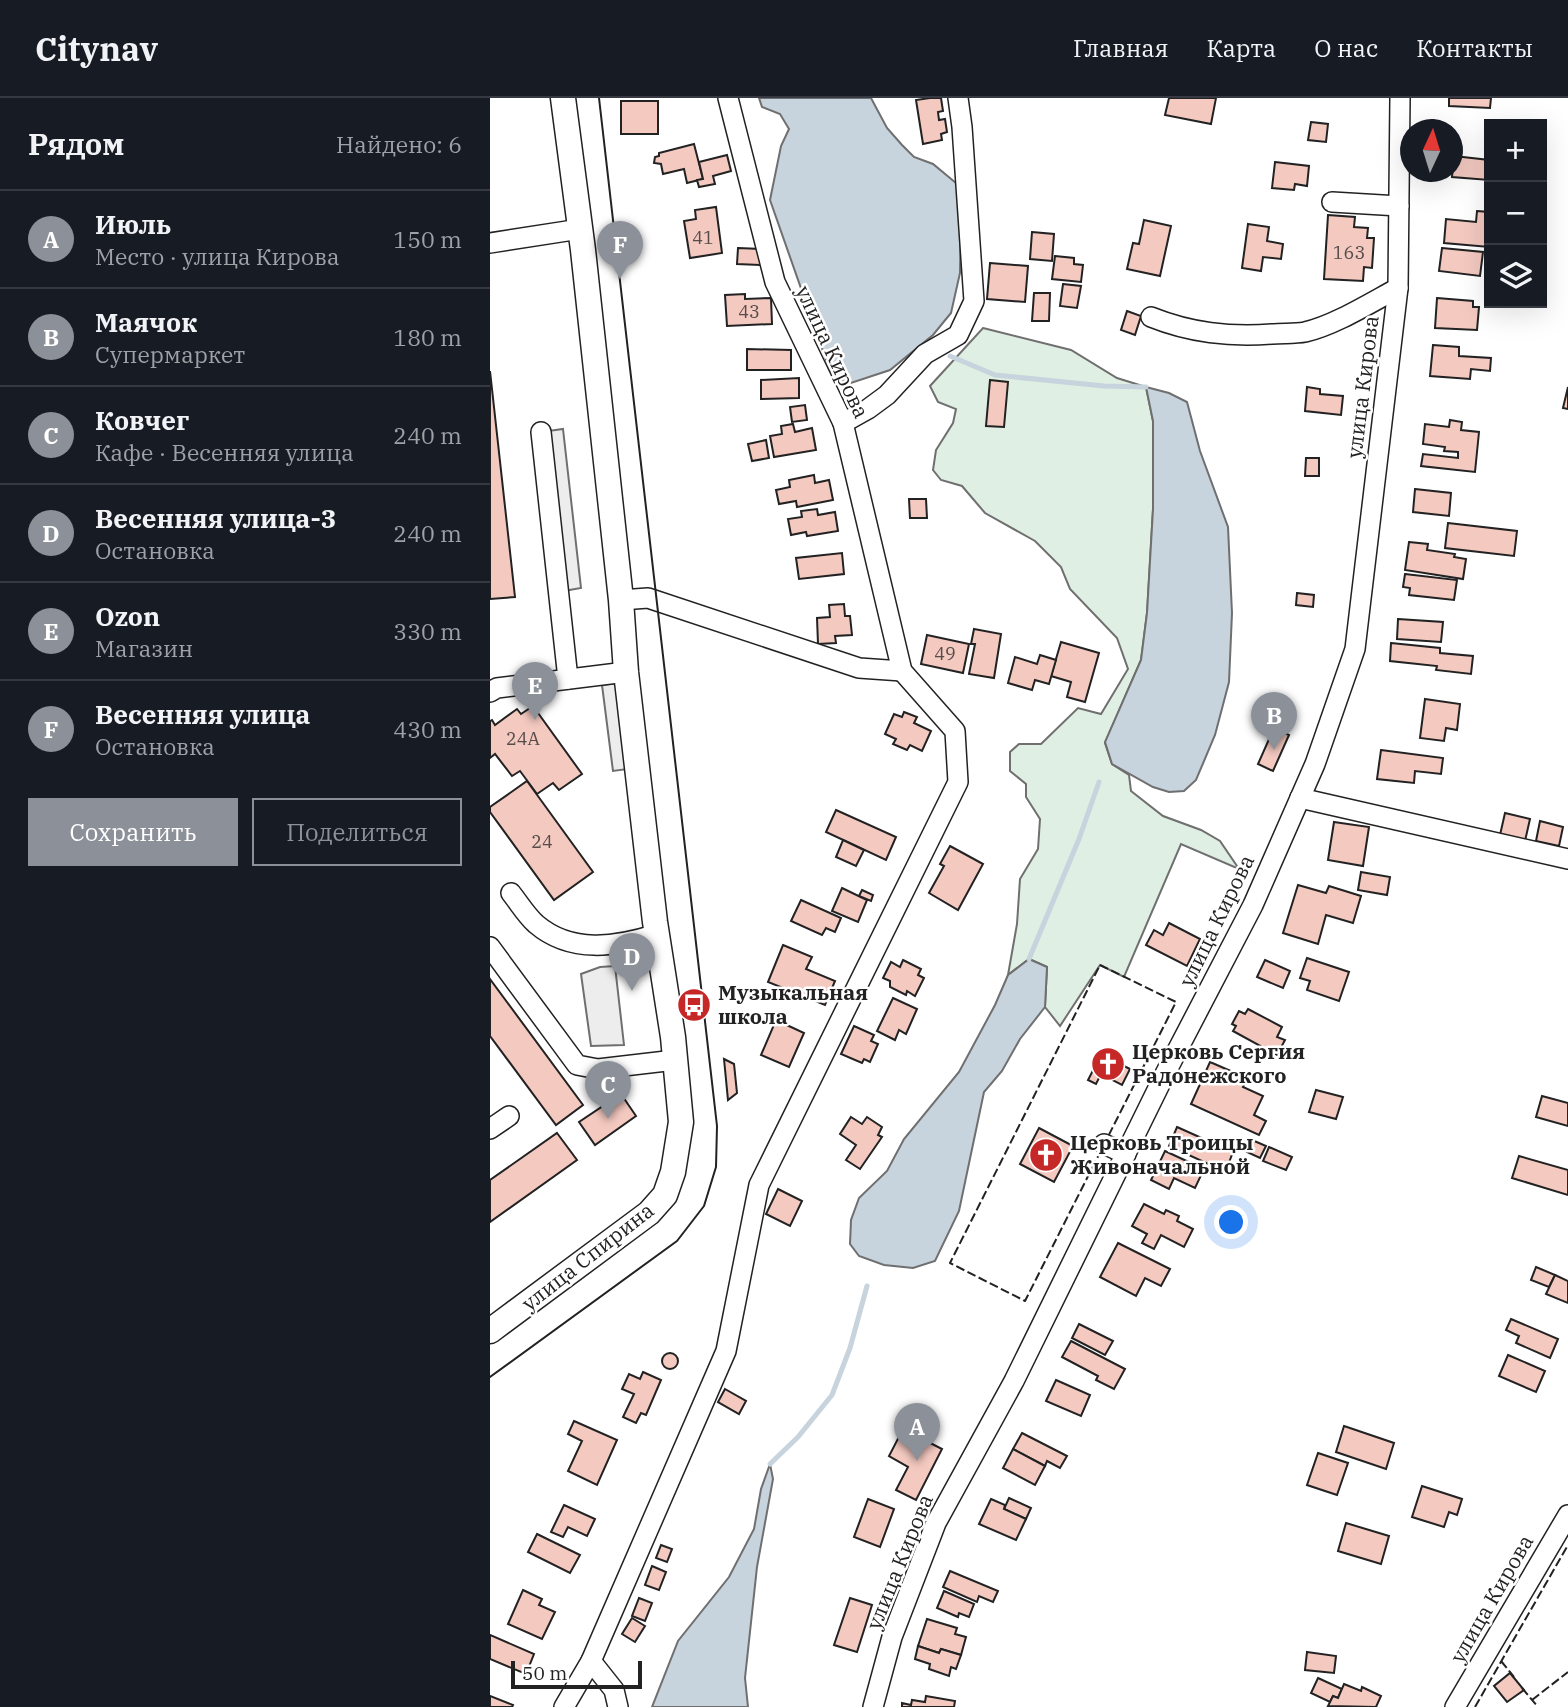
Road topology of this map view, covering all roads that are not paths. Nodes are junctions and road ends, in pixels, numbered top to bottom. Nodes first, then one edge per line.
1 (563, 98) edge
2 (728, 98) edge
3 (958, 98) edge
4 (1400, 98) edge
5 (1332, 202) dead end
6 (1399, 206) junction
7 (580, 229) junction
8 (490, 243) edge
9 (1398, 288) junction
10 (1151, 317) dead end
11 (843, 423) junction
12 (541, 432) dead end
13 (621, 600) junction
14 (902, 671) junction
15 (626, 672) junction
16 (568, 679) junction
17 (490, 692) edge
18 (1300, 798) junction
19 (1568, 859) edge
20 (511, 893) dead end
21 (657, 934) junction
22 (490, 947) edge
23 (675, 1060) junction
24 (509, 1116) dead end
25 (490, 1129) edge
26 (1104, 1144) dead end
27 (1126, 1154) junction
28 (490, 1331) edge
29 (1568, 1515) edge
30 (591, 1661) junction
31 (564, 1707) edge
32 (618, 1707) edge
33 (873, 1707) edge
34 (1455, 1707) edge

1 - 7 main road, улица Спирина
2 - 11 street, улица Кирова
3 - 11 street
4 - 6 street, улица Кирова
5 - 6 street
6 - 9 street, улица Кирова
7 - 8 street
7 - 13 main road, улица Спирина
9 - 10 street
9 - 18 street, улица Кирова
11 - 14 street, улица Кирова
12 - 16 street
13 - 14 street
13 - 15 main road, улица Спирина
14 - 30 street, улица Кирова
15 - 16 street
15 - 21 main road, улица Спирина
16 - 17 street
18 - 19 street
18 - 27 street, улица Кирова
20 - 21 street
21 - 23 main road, улица Спирина
22 - 23 street
23 - 28 main road, улица Спирина
24 - 25 street
26 - 27 street
27 - 33 street, улица Кирова
29 - 34 street, улица Кирова
30 - 31 street, улица Кирова
30 - 32 street

